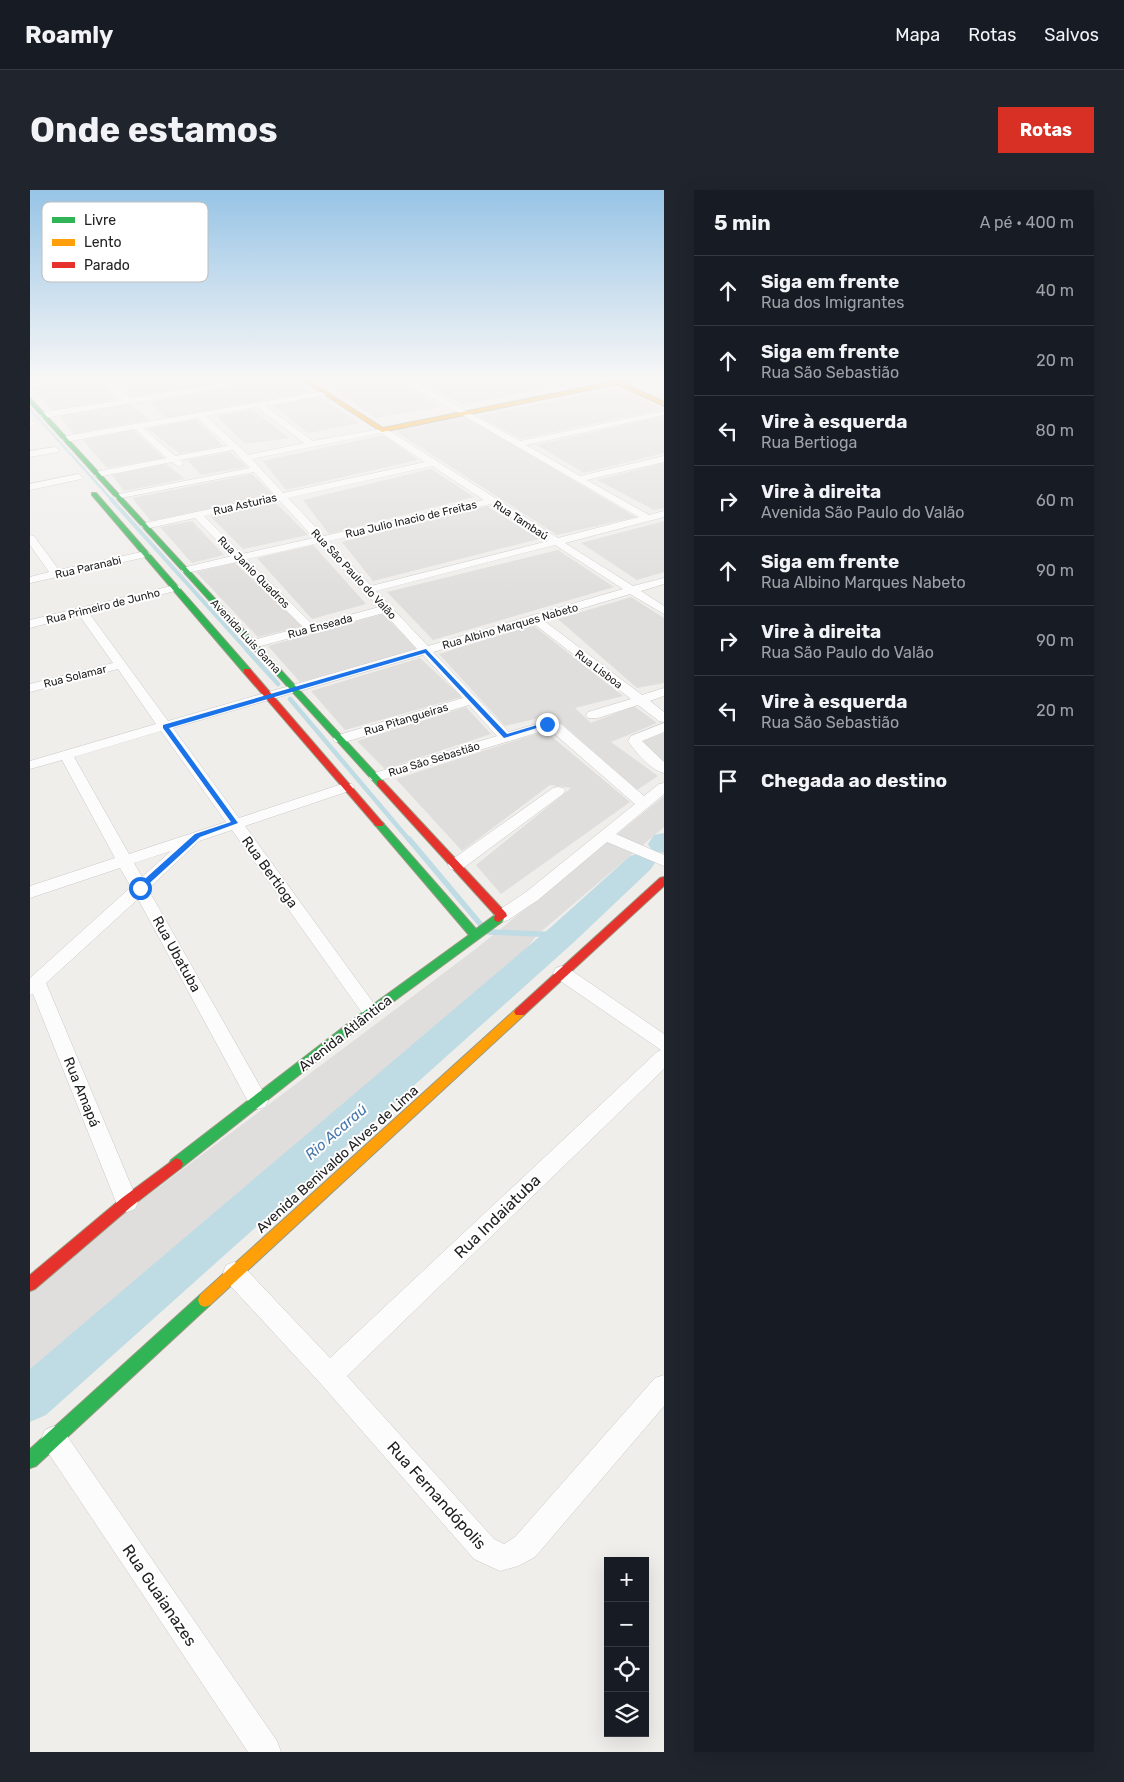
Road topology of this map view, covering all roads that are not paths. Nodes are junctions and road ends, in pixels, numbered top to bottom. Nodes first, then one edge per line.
1 (78, 452) edge
2 (166, 452) edge
3 (241, 452) joint
4 (417, 452) edge
5 (533, 452) edge
6 (57, 453) edge
7 (30, 454) edge
8 (174, 459) junction
9 (664, 459) edge
10 (433, 462) junction
11 (256, 469) junction
12 (75, 473) joint
13 (98, 474) junction
14 (578, 478) junction
15 (198, 481) junction
16 (30, 487) edge
17 (281, 496) junction
18 (119, 497) junction
19 (491, 500) junction
20 (664, 514) edge
21 (197, 515) junction
22 (648, 518) junction
23 (145, 526) junction
24 (30, 538) edge
25 (321, 539) junction
26 (556, 542) junction
27 (33, 549) edge
28 (146, 554) junction
29 (239, 557) junction
30 (186, 570) junction
31 (56, 574) junction
32 (30, 580) edge
33 (664, 581) edge
34 (175, 588) junction
35 (369, 590) junction
36 (632, 590) junction
37 (386, 609) junction
38 (82, 611) junction
39 (664, 611) edge
40 (535, 619) junction
41 (30, 624) edge
42 (311, 629) junction
43 (253, 644) junction
44 (426, 651) junction
45 (120, 665) junction
46 (30, 688) edge
47 (295, 689) junction
48 (664, 692) edge
49 (270, 696) junction
50 (471, 700) junction
51 (640, 700) junction
52 (593, 715) dead end
53 (664, 718) edge
54 (165, 727) junction
55 (664, 727) edge
56 (506, 737) junction
57 (340, 739) junction
58 (66, 755) junction
59 (30, 765) edge
60 (664, 769) edge
61 (376, 778) junction
62 (347, 787) junction
63 (664, 787) edge
64 (558, 791) dead end
65 (643, 803) junction
66 (235, 823) junction
67 (198, 835) junction
68 (605, 835) junction
69 (124, 860) junction
70 (664, 861) edge
71 (456, 865) junction
72 (662, 886) edge
73 (140, 888) junction
74 (30, 892) edge
75 (502, 916) junction
76 (475, 934) junction
77 (562, 973) junction
78 (33, 985) edge
79 (372, 1012) junction
80 (664, 1044) edge
81 (664, 1057) edge
82 (258, 1101) junction
83 (127, 1202) junction
84 (234, 1273) junction
85 (30, 1284) edge
86 (330, 1375) junction
87 (664, 1387) edge
88 (54, 1439) junction
89 (30, 1460) edge
90 (266, 1752) edge

1 - 13 street, Avenida Luis Gama
2 - 8 street
3 - 8 street
3 - 11 street, Rua São Paulo do Valão
4 - 10 street, Rua Tambaú
5 - 14 street
6 - 7 street
8 - 13 street
8 - 15 street
9 - 14 street
10 - 17 street, Rua Asturias
10 - 19 street, Rua Tambaú
11 - 15 street
11 - 17 street, Rua São Paulo do Valão
12 - 16 street
12 - 28 street, Avenida Luis Gama
13 - 18 street, Avenida Luis Gama
14 - 22 street
15 - 18 street
17 - 21 street, Rua Asturias
17 - 25 street, Rua São Paulo do Valão
18 - 23 street, Avenida Luis Gama
19 - 25 street, Rua Julio Inacio de Freitas
19 - 26 street, Rua Tambaú
20 - 22 street
21 - 23 street, Rua Asturias
21 - 29 street, Rua Janio Quadros
22 - 26 street
23 - 30 street, Avenida Luis Gama
24 - 27 street
25 - 29 street, Rua Julio Inacio de Freitas
25 - 35 street, Rua São Paulo do Valão
26 - 35 street
26 - 36 street, Rua Tambaú
27 - 31 street
28 - 31 street, Rua Paranabi
28 - 34 street, Avenida Luis Gama
29 - 30 street, Rua Julio Inacio de Freitas
29 - 42 street, Rua Janio Quadros
30 - 43 street, Avenida Luis Gama
31 - 32 street, Rua Paranabi
33 - 36 street, Rua Albino Marques Nabeto
34 - 38 street, Rua Primeiro de Junho
34 - 49 street, Avenida Luis Gama
35 - 37 street, Rua São Paulo do Valão
36 - 39 street, Rua Tambaú
36 - 40 street, Rua Albino Marques Nabeto
37 - 42 street, Rua Enseada
37 - 44 street, Rua São Paulo do Valão
38 - 41 street, Rua Primeiro de Junho
38 - 45 street, Rua Bertioga
40 - 44 street, Rua Albino Marques Nabeto
40 - 51 street, Rua Lisboa
42 - 43 street, Rua Enseada
43 - 47 street, Avenida Luis Gama
44 - 47 street, Rua Albino Marques Nabeto
44 - 50 street, Rua São Paulo do Valão
45 - 46 street, Rua Solamar
45 - 54 street, Rua Bertioga
47 - 49 street, Rua Albino Marques Nabeto
47 - 57 street, Avenida Luis Gama
48 - 51 street
49 - 54 street, Rua Albino Marques Nabeto
49 - 62 street, Avenida Luis Gama
50 - 56 street, Rua São Paulo do Valão
50 - 57 street, Rua Pitangueiras
51 - 52 street
51 - 53 street, Rua Lisboa
54 - 58 street, Rua Albino Marques Nabeto
54 - 66 street, Rua Bertioga
55 - 60 street
56 - 61 street, Rua São Sebastião
56 - 65 street, Rua São Sebastião
57 - 61 street, Avenida Luis Gama
58 - 59 street, Rua Albino Marques Nabeto
58 - 69 street, Rua Ubatuba
61 - 71 street, Avenida Luis Gama
62 - 66 street
62 - 76 street, Avenida Luis Gama
63 - 65 street, Avenida Atlântica
64 - 71 street
65 - 68 street, Avenida Atlântica
66 - 67 street
66 - 79 street, Rua Bertioga
67 - 69 street
67 - 73 street
68 - 70 street
68 - 75 street, Avenida Atlântica
69 - 73 street, Rua Ubatuba
69 - 74 street
71 - 75 street, Avenida Luis Gama
72 - 77 street, Avenida Benivaldo Alves de Lima
73 - 78 street
73 - 82 street, Rua Ubatuba
75 - 76 street, Avenida Atlântica
76 - 79 street, Avenida Atlântica
77 - 80 street
77 - 84 street, Avenida Benivaldo Alves de Lima
78 - 83 street, Rua Amapá
79 - 82 street, Avenida Atlântica
81 - 86 street, Rua Indaiatuba
82 - 83 street, Avenida Atlântica
83 - 85 street, Avenida Atlântica
84 - 86 street, Rua Fernandópolis
84 - 88 street, Avenida Benivaldo Alves de Lima
86 - 87 street, Rua Fernandópolis
88 - 89 street, Avenida Benivaldo Alves de Lima
88 - 90 street, Rua Guaianazes

